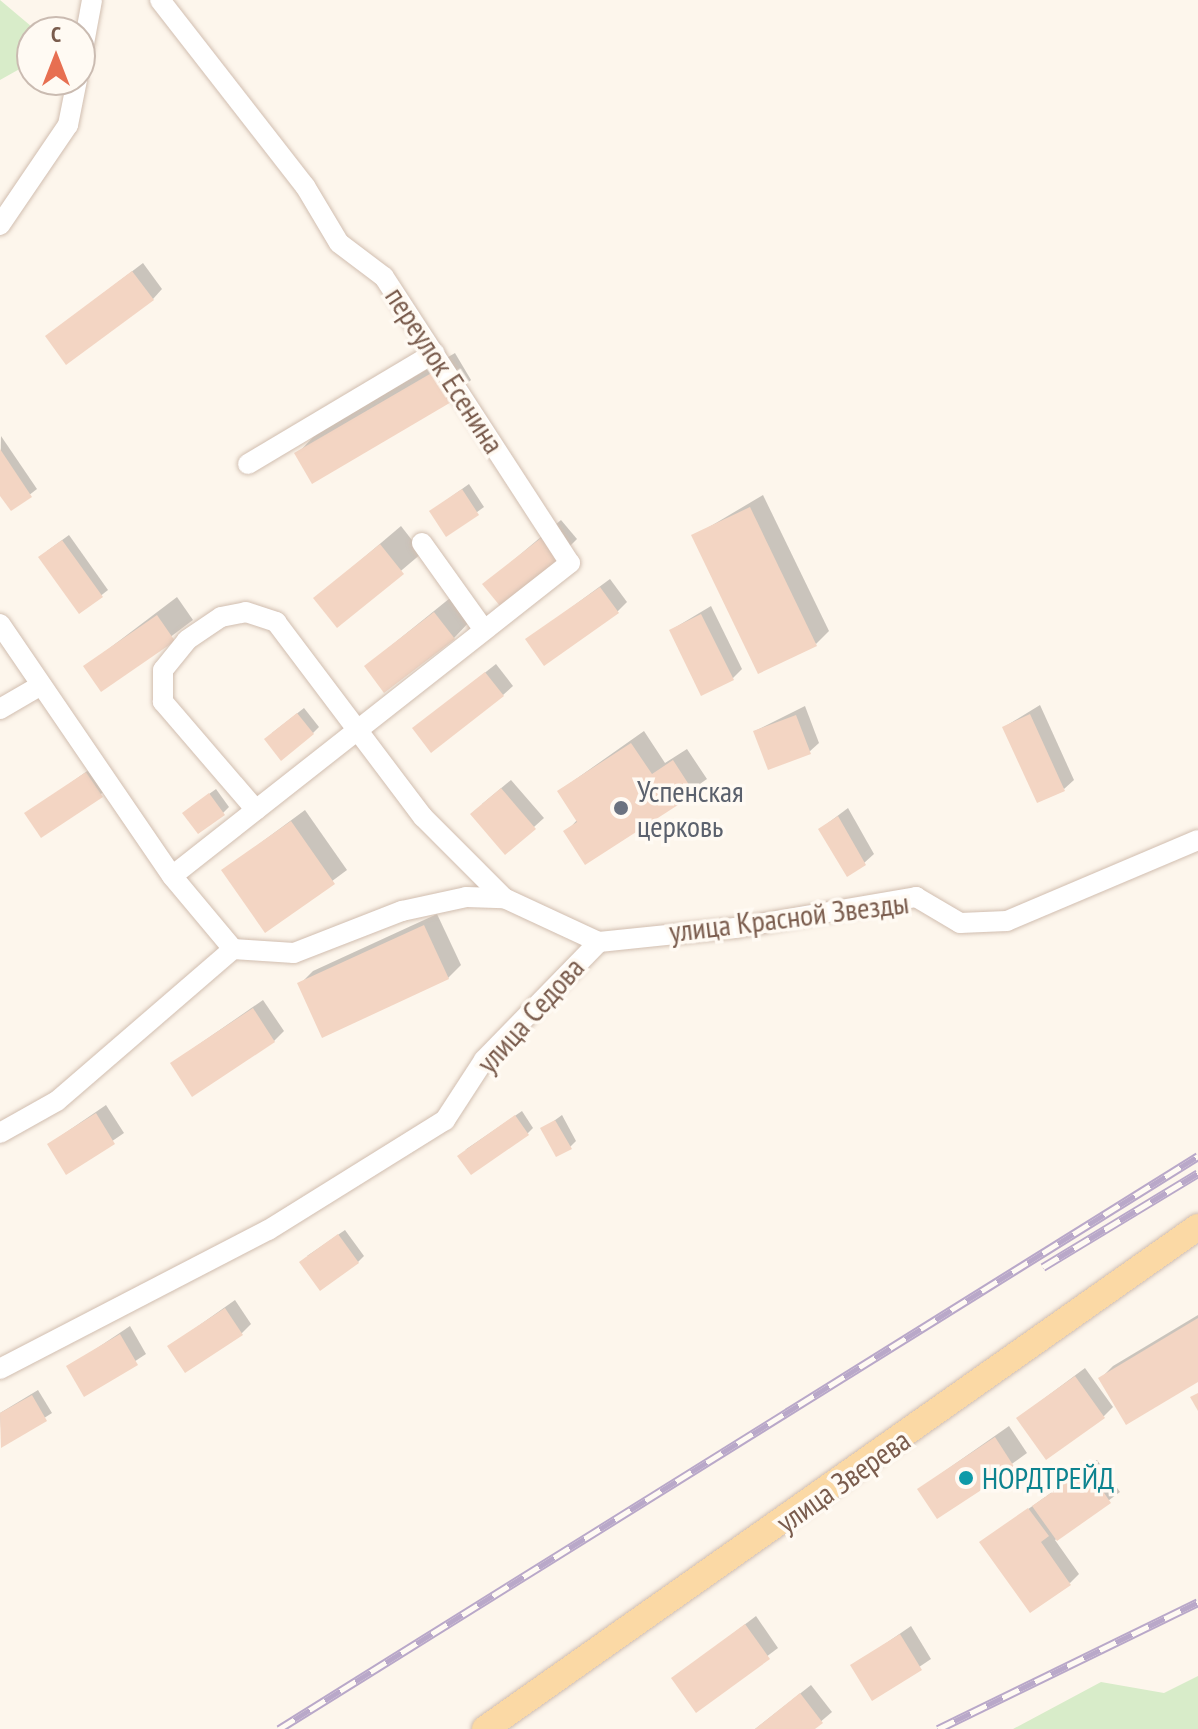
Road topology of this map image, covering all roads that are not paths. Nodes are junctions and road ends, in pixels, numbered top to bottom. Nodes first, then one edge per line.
1 (160, 0) edge
2 (74, 96) edge
3 (0, 225) edge
4 (434, 353) junction
5 (248, 464) dead end
6 (422, 543) dead end
7 (0, 624) edge
8 (484, 630) junction
9 (38, 687) junction
10 (0, 709) edge
11 (361, 727) junction
12 (256, 810) junction
13 (1198, 840) edge
14 (172, 876) junction
15 (504, 898) junction
16 (599, 942) junction
17 (233, 949) junction
18 (0, 1133) edge
19 (1198, 1227) edge
20 (0, 1369) edge
21 (485, 1729) edge

1 - 4 street, переулок Есенина
2 - 3 street
4 - 5 street
4 - 8 street, переулок Есенина
6 - 8 street
7 - 9 street
8 - 11 street
9 - 10 street
9 - 14 street
11 - 12 street
11 - 12 street
11 - 15 street
12 - 14 street
13 - 16 street, улица Красной Звезды
14 - 17 street
15 - 16 street, улица Седова
15 - 17 street
16 - 20 street, улица Седова
17 - 18 street
19 - 21 main road, улица Зверева

